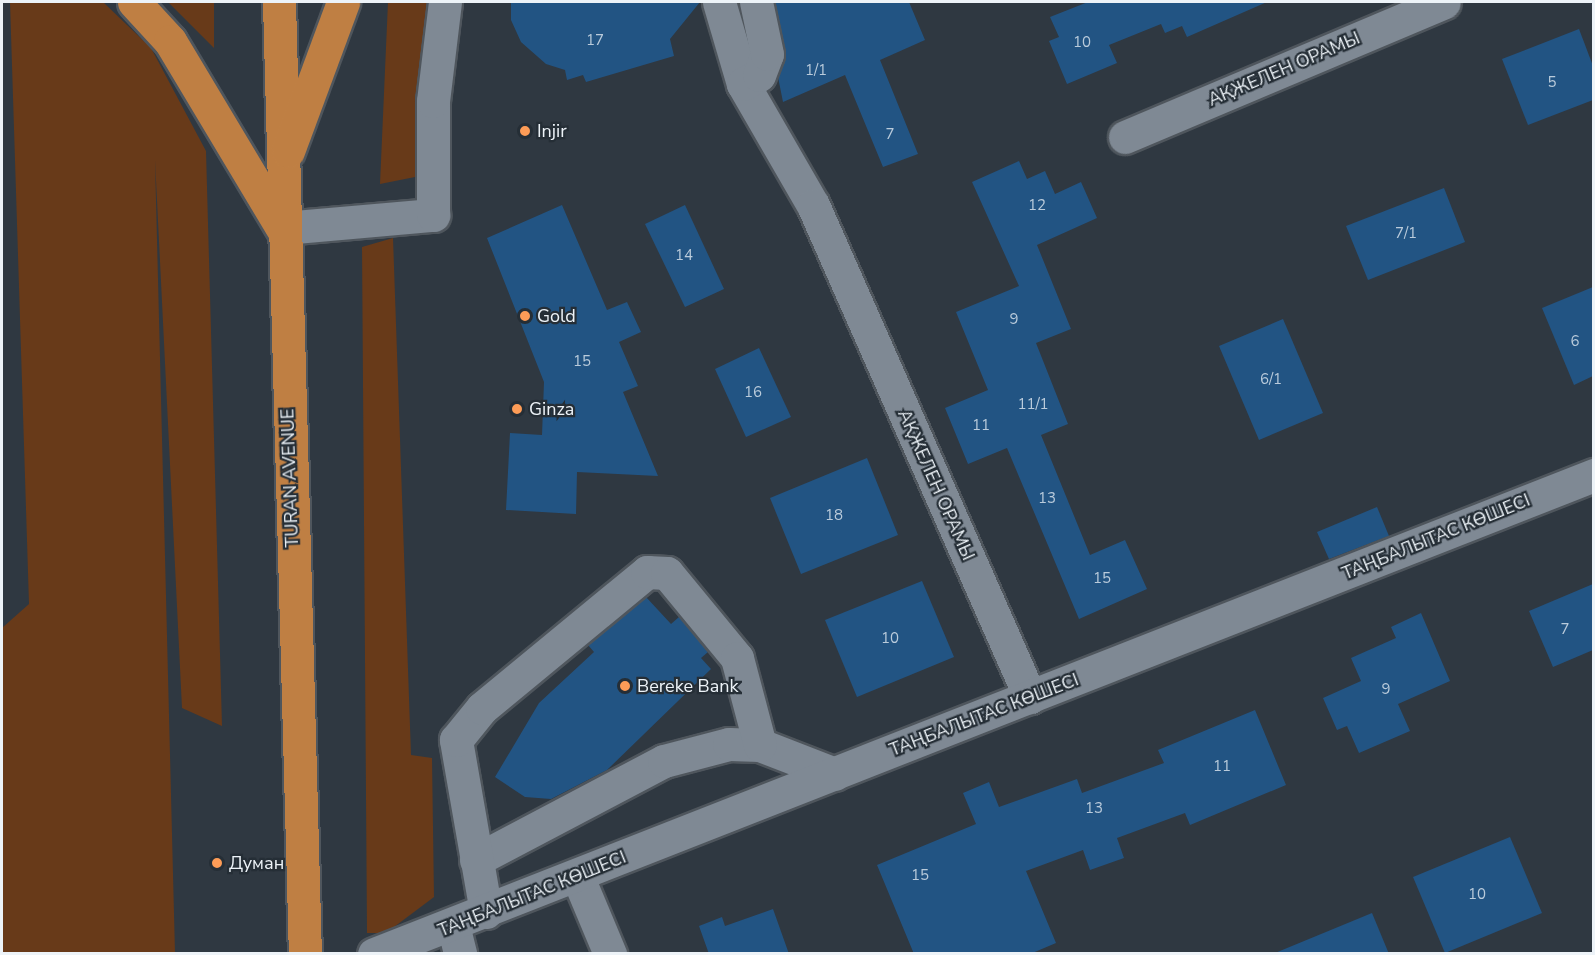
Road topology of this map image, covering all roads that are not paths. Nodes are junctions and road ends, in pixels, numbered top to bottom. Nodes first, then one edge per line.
1 (134, 2) edge
2 (279, 2) edge
3 (343, 2) edge
4 (445, 2) edge
5 (719, 2) edge
6 (756, 2) edge
7 (1444, 2) edge
8 (743, 84) junction
9 (1125, 137) dead end
10 (281, 169) junction
11 (283, 228) junction
12 (1593, 475) edge
13 (1030, 697) junction
14 (760, 745) junction
15 (835, 774) junction
16 (476, 860) junction
17 (577, 875) junction
18 (486, 912) junction
19 (456, 939) edge
20 (305, 954) edge
21 (374, 954) edge
22 (610, 954) edge

1 - 11 main road
2 - 10 main road, TURAN AVENUE
3 - 10 main road
4 - 11 street
5 - 8 street, АҚЖЕЛЕН ОРАМЫ
6 - 8 street
7 - 9 street, АҚЖЕЛЕН ОРАМЫ
8 - 13 street, АҚЖЕЛЕН ОРАМЫ
10 - 11 main road, TURAN AVENUE
11 - 20 main road, TURAN AVENUE
12 - 13 street, ТАҢБАЛЫТАС КӨШЕСІ
13 - 15 street, ТАҢБАЛЫТАС КӨШЕСІ
14 - 15 street
14 - 16 street
14 - 16 street
15 - 17 street, ТАҢБАЛЫТАС КӨШЕСІ
16 - 18 street
17 - 18 street, ТАҢБАЛЫТАС КӨШЕСІ
17 - 22 street
18 - 19 street, ТАҢБАЛЫТАС КӨШЕСІ
19 - 21 street, ТАҢБАЛЫТАС КӨШЕСІ

